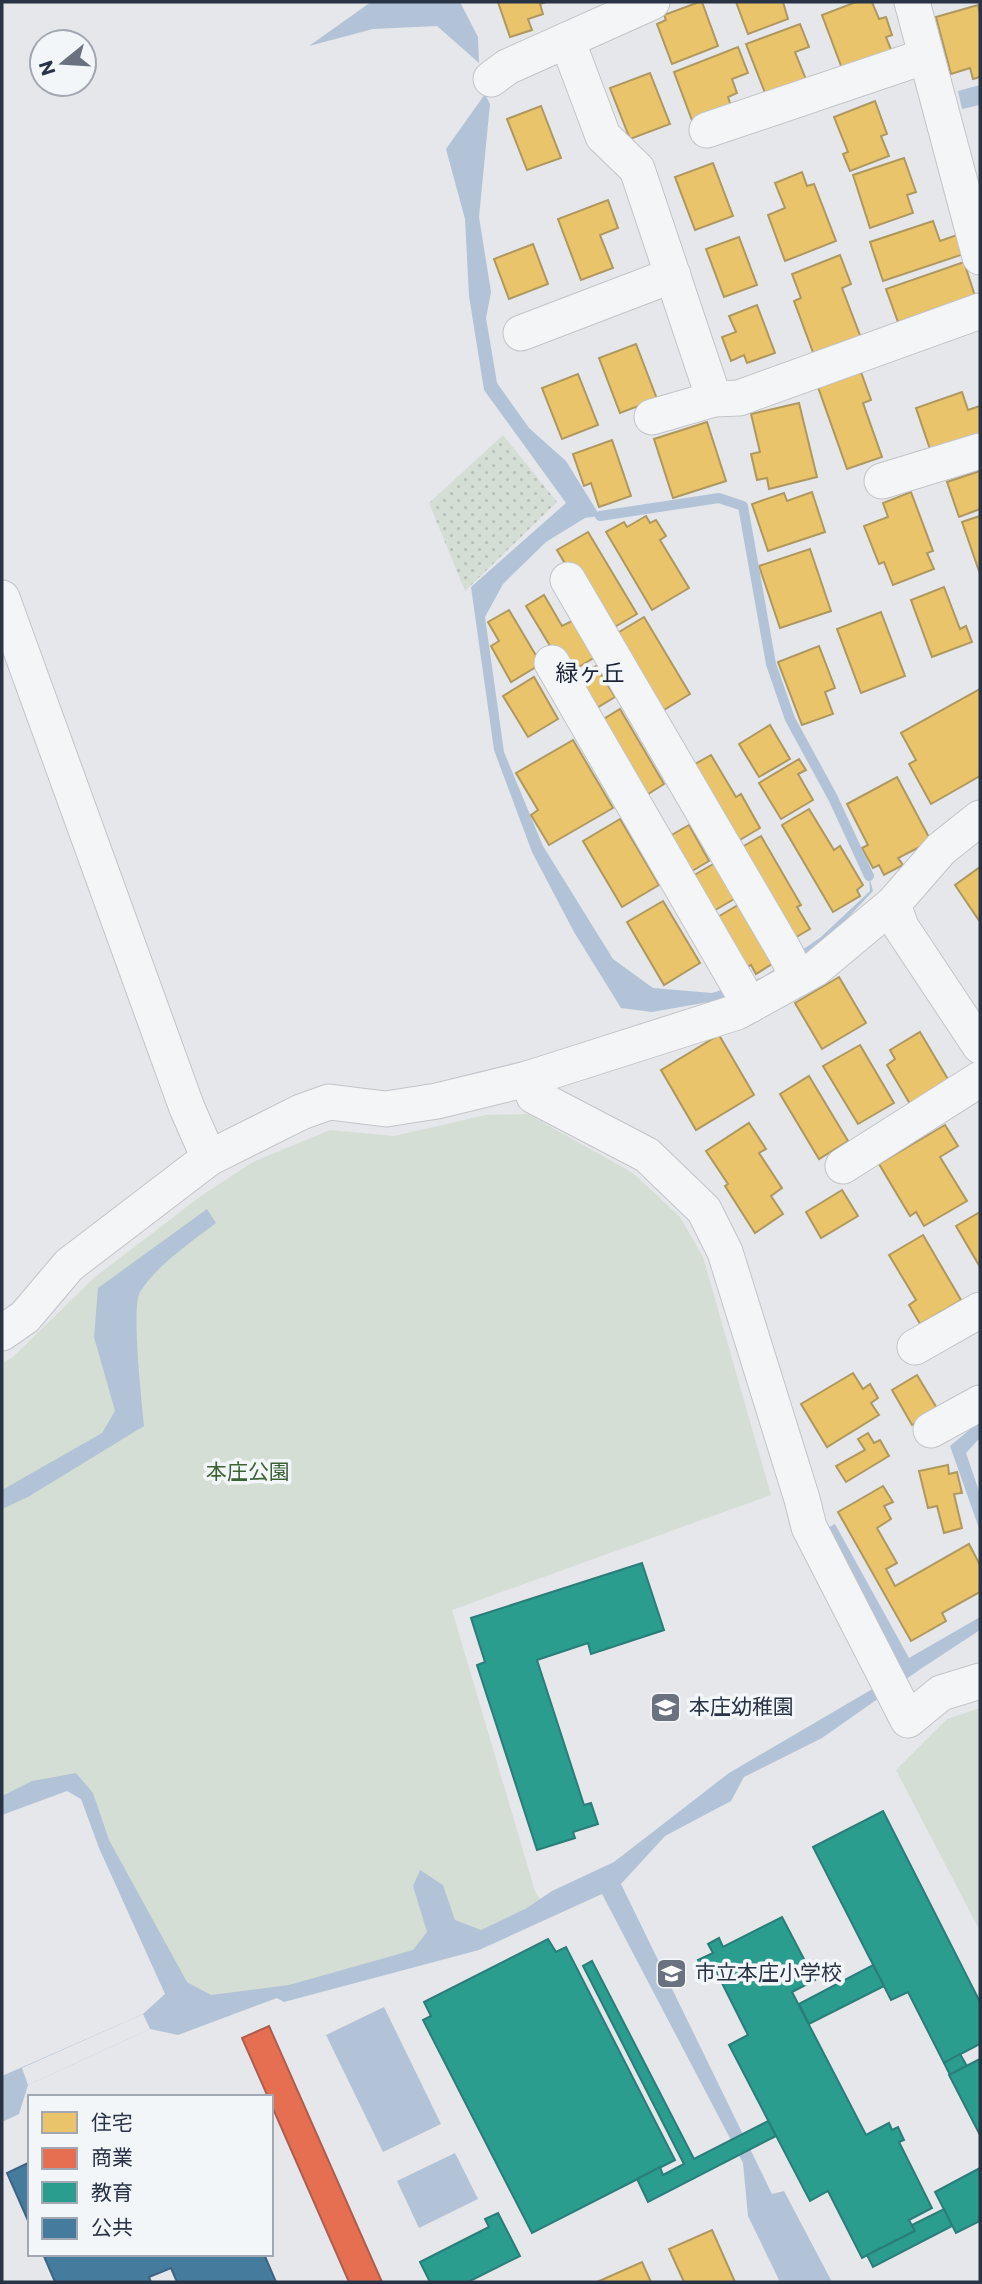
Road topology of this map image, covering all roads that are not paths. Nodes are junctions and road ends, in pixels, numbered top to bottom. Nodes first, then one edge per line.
1 (652, 2) edge
2 (912, 2) edge
3 (567, 40) junction
4 (926, 56) junction
5 (491, 79) dead end
6 (707, 130) dead end
7 (980, 257) edge
8 (673, 275) junction
9 (980, 311) edge
10 (521, 333) dead end
11 (715, 399) junction
12 (652, 417) dead end
13 (980, 451) edge
14 (882, 481) dead end
15 (568, 580) dead end
16 (2, 598) edge
17 (552, 663) dead end
18 (980, 818) edge
19 (893, 904) junction
20 (791, 965) junction
21 (750, 1005) junction
22 (980, 1046) edge
23 (527, 1079) junction
24 (980, 1079) edge
25 (209, 1158) junction
26 (843, 1166) dead end
27 (980, 1310) edge
28 (2, 1333) edge
29 (915, 1347) dead end
30 (980, 1403) edge
31 (931, 1430) dead end
32 (980, 1681) edge

1 - 3 street
2 - 4 street
3 - 5 street
3 - 8 street
4 - 6 street
4 - 7 street
8 - 10 street
8 - 11 street
9 - 11 street
11 - 12 street
13 - 14 street
15 - 20 street
16 - 25 street
17 - 21 street
18 - 19 street
19 - 20 street
19 - 22 street
20 - 21 street
21 - 23 street
23 - 25 street
23 - 32 street
24 - 26 street
25 - 28 street
27 - 29 street
30 - 31 street

